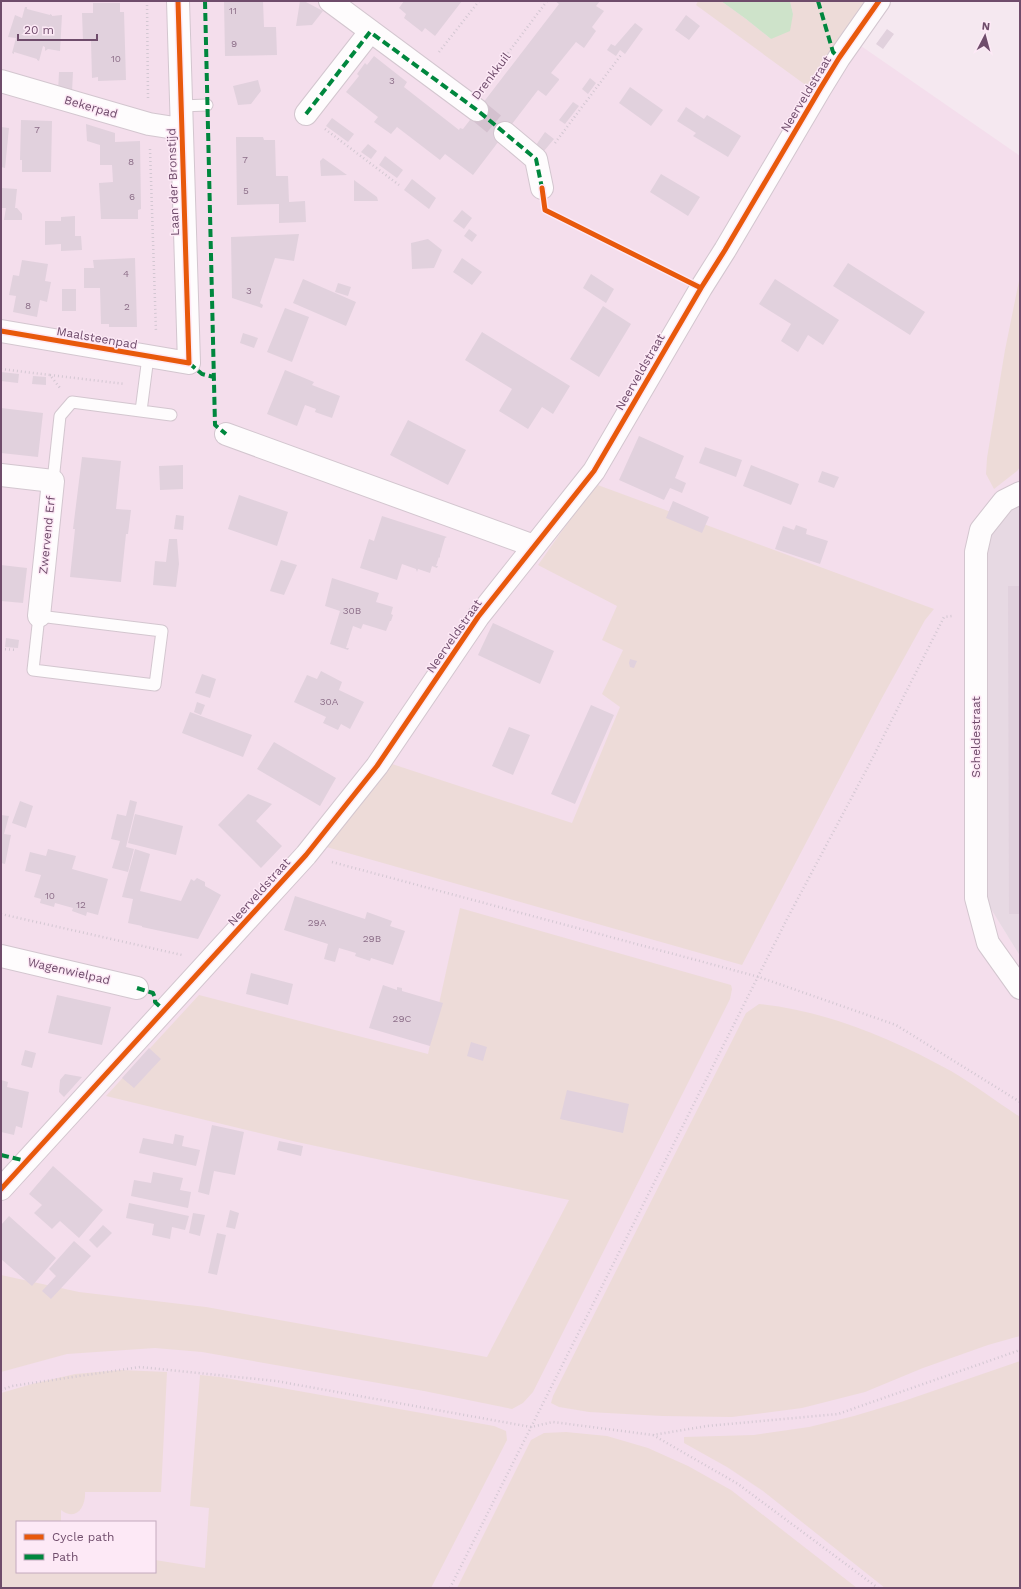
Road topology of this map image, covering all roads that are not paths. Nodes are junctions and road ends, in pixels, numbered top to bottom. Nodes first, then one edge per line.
1 (178, 1) edge
2 (330, 1) edge
3 (879, 1) edge
4 (370, 32) junction
5 (1, 81) edge
6 (208, 105) dead end
7 (181, 106) junction
8 (474, 107) tunnel mouth
9 (306, 114) road end
10 (181, 129) junction
11 (505, 133) tunnel mouth
12 (542, 188) dead end
13 (1, 332) edge
14 (152, 358) junction
15 (189, 363) joint
16 (141, 411) junction
17 (171, 415) dead end
18 (226, 434) dead end
19 (1, 475) edge
20 (53, 481) junction
21 (1020, 493) edge
22 (534, 546) junction
23 (39, 616) junction
24 (1, 956) edge
25 (137, 988) dead end
26 (1020, 988) edge
27 (1, 1189) edge

1 - 7 street, Laan der Bronstijd
2 - 4 street, Drenkkuil
3 - 22 street, Neerveldstraat
4 - 8 street, Drenkkuil
4 - 9 street
5 - 10 street, Bekerpad
6 - 7 lane
7 - 10 street, Laan der Bronstijd
10 - 15 street, Laan der Bronstijd
11 - 12 street
13 - 14 street, Maalsteenpad
14 - 15 street, Maalsteenpad
14 - 16 lane
16 - 17 lane
16 - 20 lane
18 - 22 street
19 - 20 street, Zwervend Erf
20 - 23 street, Zwervend Erf
21 - 26 street, Scheldestraat
22 - 27 street, Neerveldstraat
23 - 23 lane
24 - 25 street, Wagenwielpad

